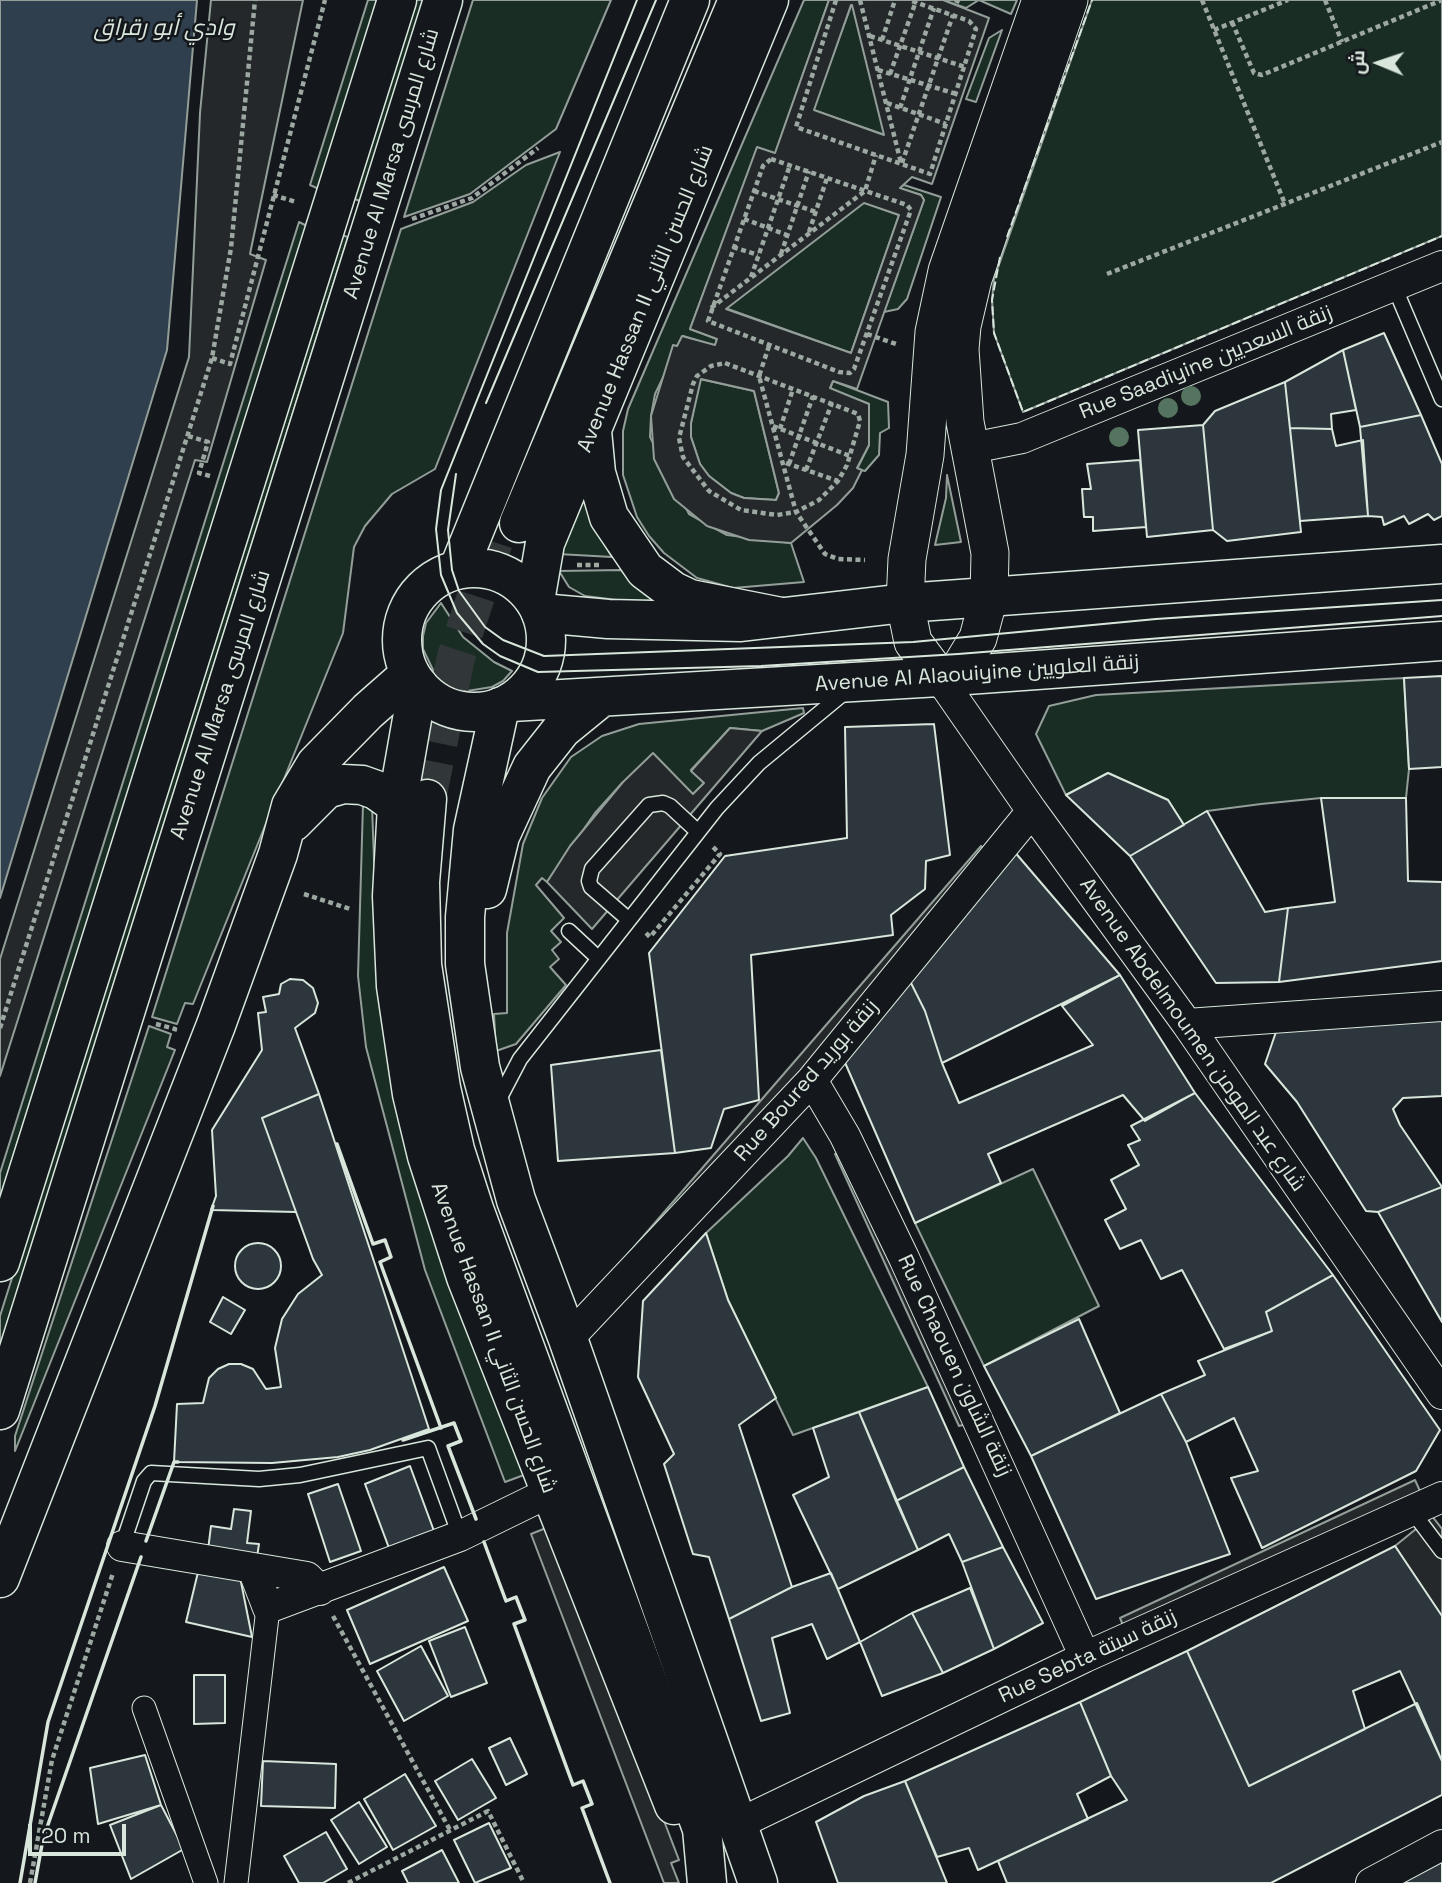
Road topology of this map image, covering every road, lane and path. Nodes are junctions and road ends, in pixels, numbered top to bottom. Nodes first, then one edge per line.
1 (255, 0) edge
2 (325, 0) edge
3 (397, 0) edge
4 (443, 0) edge
5 (690, 0) edge
6 (717, 0) edge
7 (738, 0) edge
8 (769, 0) edge
9 (836, 0) edge
10 (860, 0) edge
11 (895, 0) edge
12 (909, 0) edge
13 (955, 0) edge
14 (1041, 0) edge
15 (1069, 0) edge
16 (1202, 0) edge
17 (1288, 0) edge
18 (1325, 0) edge
19 (1442, 0) edge
20 (916, 1) edge
21 (962, 2) dead end
22 (934, 8) junction
23 (953, 15) junction
24 (1232, 22) junction
25 (1214, 30) junction
26 (869, 36) junction
27 (882, 40) junction
28 (1342, 42) junction
29 (900, 46) junction
30 (919, 52) junction
31 (938, 58) junction
32 (965, 67) junction
33 (878, 69) junction
34 (890, 74) junction
35 (910, 80) junction
36 (928, 86) junction
37 (956, 94) junction
38 (886, 103) junction
39 (900, 108) junction
40 (919, 114) junction
41 (946, 124) junction
42 (1442, 142) edge
43 (538, 148) dead end
44 (876, 155) junction
45 (902, 164) junction
46 (790, 165) junction
47 (809, 172) junction
48 (827, 178) junction
49 (754, 191) junction
50 (865, 191) junction
51 (273, 195) junction
52 (778, 199) junction
53 (299, 202) dead end
54 (1285, 204) junction
55 (797, 206) junction
56 (816, 212) junction
57 (410, 219) dead end
58 (744, 219) junction
59 (768, 228) junction
60 (809, 233) junction
61 (787, 235) junction
62 (733, 247) junction
63 (781, 254) junction
64 (758, 255) junction
65 (1442, 266) edge
66 (1107, 274) dead end
67 (751, 278) junction
68 (1394, 286) junction
69 (711, 308) junction
70 (867, 334) junction
71 (891, 343) dead end
72 (769, 346) junction
73 (212, 358) junction
74 (759, 376) junction
75 (793, 389) junction
76 (813, 396) junction
77 (1442, 399) edge
78 (832, 403) junction
79 (772, 426) junction
80 (592, 428) junction
81 (780, 429) junction
82 (188, 436) junction
83 (798, 436) junction
84 (817, 443) junction
85 (967, 449) junction
86 (850, 456) junction
87 (782, 462) junction
88 (789, 464) junction
89 (806, 470) junction
90 (215, 477) dead end
91 (838, 481) junction
92 (796, 512) junction
93 (865, 560) dead end
94 (566, 565) dead end
95 (613, 565) dead end
96 (1442, 565) edge
97 (459, 568) junction
98 (989, 597) junction
99 (905, 603) junction
100 (538, 606) junction
101 (781, 617) junction
102 (1442, 641) edge
103 (947, 676) junction
104 (414, 680) junction
105 (859, 681) junction
106 (600, 698) junction
107 (505, 705) junction
108 (423, 801) junction
109 (1032, 811) junction
110 (284, 831) junction
111 (697, 831) junction
112 (304, 894) dead end
113 (351, 909) dead end
114 (629, 920) junction
115 (569, 931) dead end
116 (598, 958) junction
117 (1442, 1006) edge
118 (1187, 1024) junction
119 (0, 1028) edge
120 (480, 1067) junction
121 (812, 1080) junction
122 (493, 1115) junction
123 (0, 1262) edge
124 (568, 1339) junction
125 (1442, 1394) edge
126 (0, 1410) edge
127 (552, 1497) junction
128 (1442, 1497) edge
129 (1412, 1511) junction
130 (460, 1536) junction
131 (122, 1546) junction
132 (1442, 1551) edge
133 (253, 1570) junction
134 (0, 1578) edge
135 (320, 1590) junction
136 (268, 1608) junction
137 (1085, 1657) junction
138 (144, 1708) dead end
139 (738, 1824) junction
140 (450, 1830) junction
141 (1442, 1845) edge
142 (30, 1883) edge
143 (206, 1883) edge
144 (236, 1883) edge
145 (348, 1883) edge
146 (524, 1883) edge
147 (706, 1883) edge
148 (758, 1883) edge
149 (1371, 1883) edge

1 - 73 path
2 - 51 path
3 - 123 main road, Avenue Al Marsa شارع المرسى
4 - 126 main road, Avenue Al Marsa شارع المرسى
5 - 97 main road
6 - 7 main road
8 - 80 main road, Avenue Hassan II شارع الحسن الثاني
9 - 44 path
10 - 26 path
11 - 27 path
12 - 20 path
13 - 21 path
14 - 99 street
15 - 85 street
16 - 25 path
17 - 24 path
18 - 28 path
19 - 28 path
20 - 22 path
20 - 29 path
22 - 23 path
22 - 30 path
23 - 31 path
23 - 32 path
24 - 25 path
24 - 28 path
25 - 54 path
26 - 27 path
26 - 33 path
27 - 29 path
29 - 30 path
29 - 34 path
30 - 31 path
30 - 35 path
31 - 32 path
31 - 36 path
32 - 37 path
33 - 34 path
33 - 38 path
34 - 35 path
35 - 36 path
35 - 39 path
36 - 37 path
36 - 40 path
37 - 41 path
38 - 39 path
38 - 45 path
39 - 40 path
40 - 41 path
40 - 45 path
41 - 45 path
42 - 54 path
43 - 57 path
44 - 45 path
44 - 50 path
46 - 47 path
46 - 49 path
46 - 52 path
47 - 48 path
47 - 55 path
48 - 50 path
48 - 56 path
49 - 52 path
49 - 58 path
50 - 60 path
50 - 70 path
51 - 53 path
51 - 73 path
52 - 55 path
52 - 59 path
54 - 66 path
55 - 56 path
55 - 61 path
56 - 60 path
58 - 59 path
58 - 62 path
59 - 61 path
59 - 64 path
60 - 63 path
61 - 63 path
62 - 64 path
62 - 69 path
63 - 67 path
64 - 67 path
65 - 68 street, Rue Saadiyine زنقة السعديين
67 - 69 path
68 - 77 lane
68 - 85 street, Rue Saadiyine زنقة السعديين
69 - 72 path
70 - 71 path
70 - 72 path
72 - 74 path
73 - 82 path
74 - 75 path
74 - 79 path
74 - 92 path
75 - 76 path
75 - 81 path
76 - 78 path
76 - 83 path
78 - 84 path
78 - 86 path
79 - 81 path
79 - 87 path
80 - 100 main road, Avenue Hassan II شارع الحسن الثاني
80 - 101 main road
81 - 83 path
82 - 90 path
82 - 119 path
83 - 84 path
83 - 88 path
84 - 86 path
84 - 89 path
85 - 98 street
86 - 91 path
87 - 88 path
87 - 92 path
88 - 89 path
89 - 91 path
91 - 92 path
92 - 93 path
94 - 95 path
96 - 98 main road
97 - 100 main road
97 - 104 main road
98 - 99 main road
98 - 103 street
99 - 101 main road
99 - 103 street
100 - 101 main road
100 - 107 main road
102 - 103 main road, Avenue Al Alaouiyine زنقة العلويين
103 - 105 main road, Avenue Al Alaouiyine زنقة العلويين
103 - 109 street, Avenue Abdelmoumen شارع عبد المومن
104 - 107 main road
104 - 108 main road, Avenue Hassan II شارع الحسن الثاني
104 - 110 main road
105 - 106 main road, Avenue Al Alaouiyine زنقة العلويين
105 - 111 lane
106 - 107 main road, Avenue Al Alaouiyine زنقة العلويين
106 - 120 main road
107 - 120 main road
108 - 110 main road
108 - 127 main road, Avenue Hassan II شارع الحسن الثاني
108 - 139 main road
108 - 147 main road
109 - 118 street, Avenue Abdelmoumen شارع عبد المومن
109 - 121 street, Rue Boured زنقة بوريد
110 - 134 main road
111 - 114 lane
111 - 114 lane
112 - 113 path
114 - 116 lane
115 - 116 lane
116 - 122 lane
117 - 118 street
118 - 125 street, Avenue Abdelmoumen شارع عبد المومن
120 - 122 main road
121 - 124 street, Rue Boured زنقة بوريد
121 - 137 street, Rue Chaouen زنقة الشاون
122 - 124 main road
124 - 139 main road
127 - 130 street
127 - 147 main road, Avenue Hassan II شارع الحسن الثاني
128 - 129 street, Rue Sebta زنقة سبتة
129 - 132 lane
129 - 137 street, Rue Sebta زنقة سبتة
130 - 131 lane
130 - 135 street
131 - 133 street
131 - 142 path
133 - 135 street
133 - 136 street
135 - 136 street
135 - 140 path
136 - 144 street
137 - 139 street, Rue Sebta زنقة سبتة
138 - 143 street
139 - 148 main road
140 - 145 path
140 - 146 path
141 - 149 street

